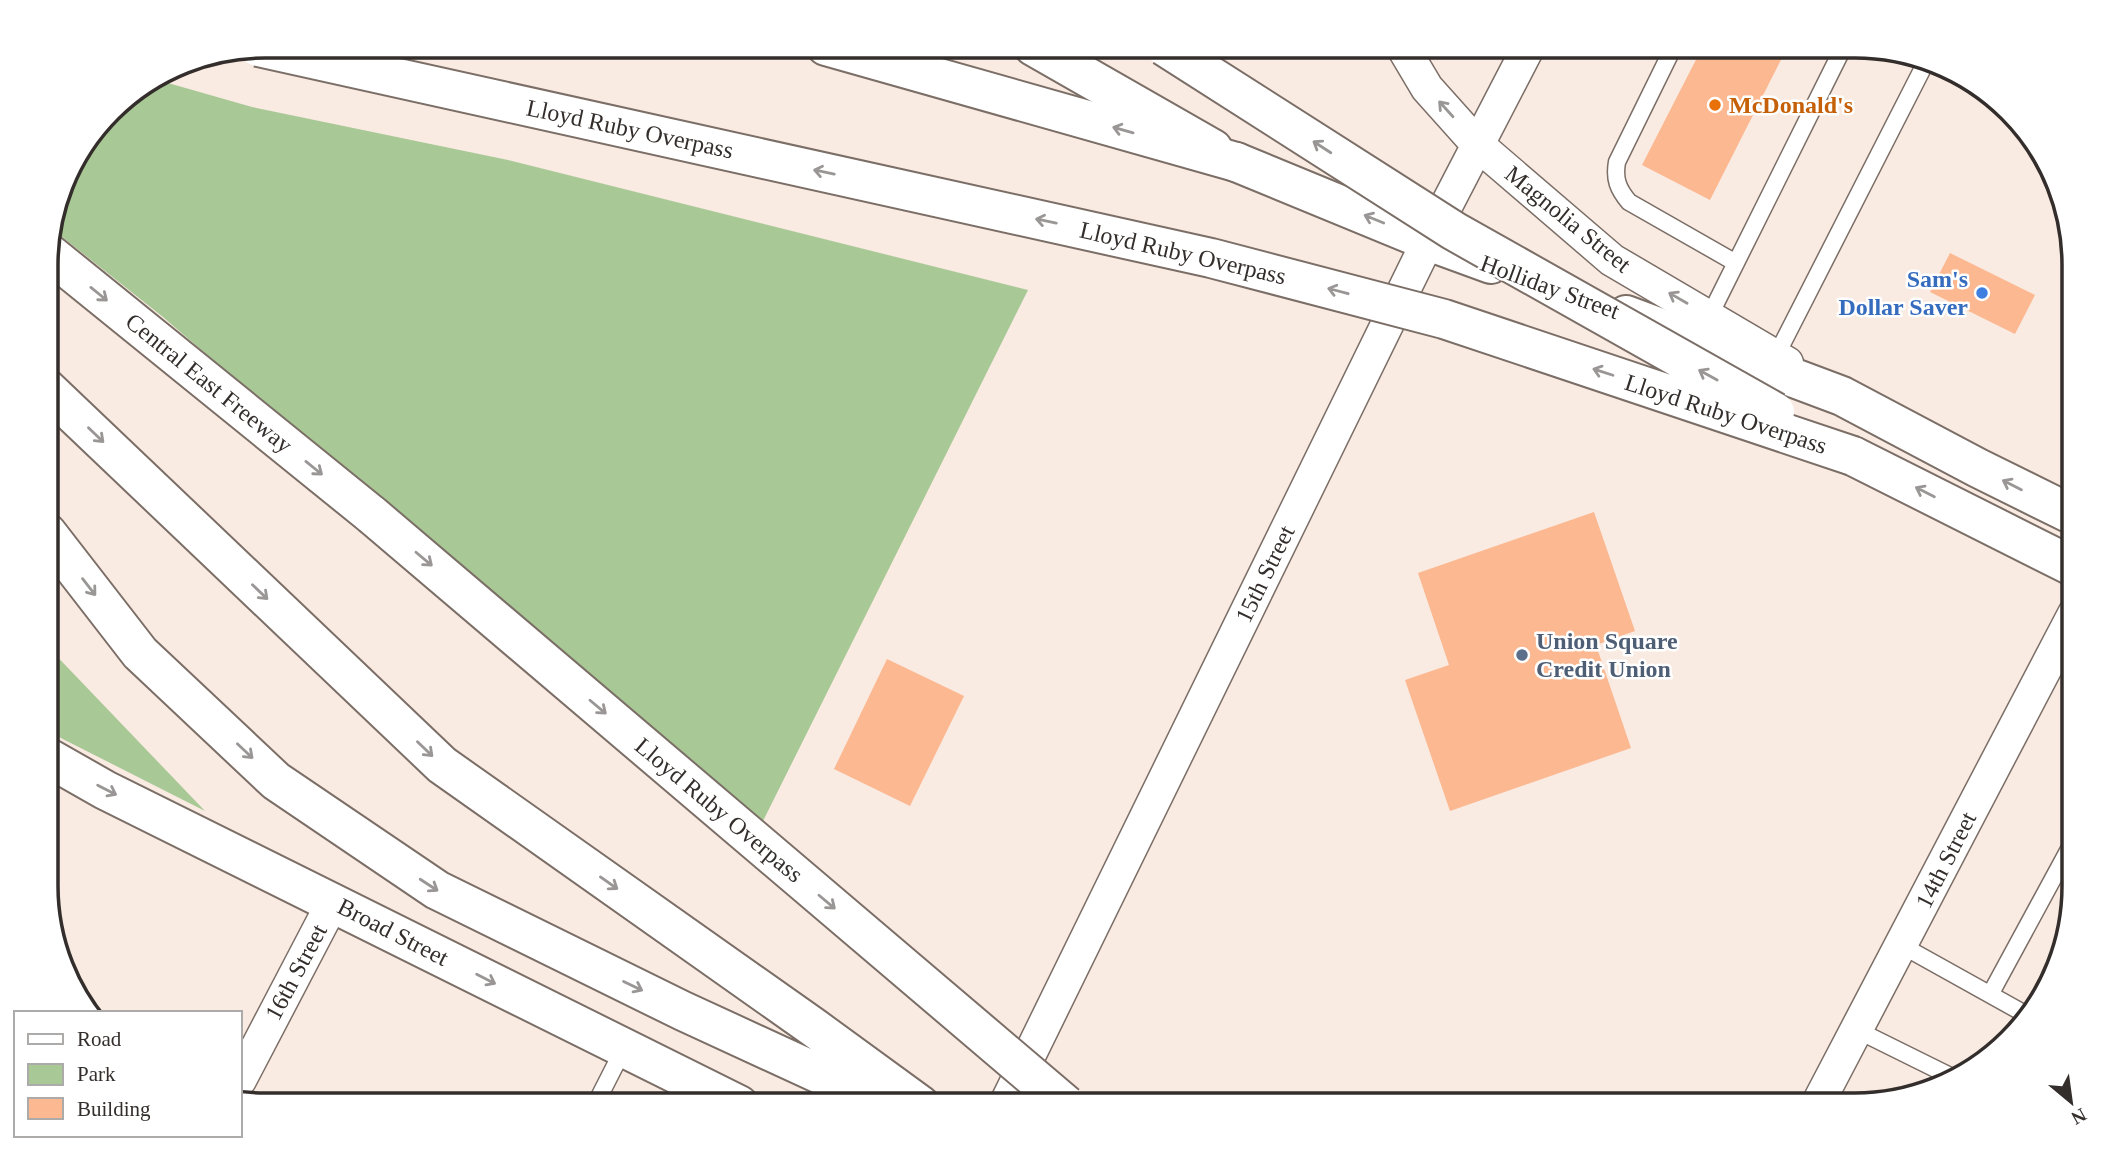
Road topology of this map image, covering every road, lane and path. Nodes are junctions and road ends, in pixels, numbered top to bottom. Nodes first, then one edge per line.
1 (308, 58) edge
2 (868, 58) edge
3 (1054, 58) edge
4 (1183, 58) edge
5 (1409, 58) edge
6 (1524, 58) edge
7 (1668, 58) edge
8 (1838, 58) edge
9 (1922, 69) edge
10 (1478, 145) junction
11 (1236, 162) junction
12 (1428, 241) junction
13 (58, 261) edge
14 (1736, 263) junction
15 (1709, 317) junction
16 (1776, 356) junction
17 (1842, 396) junction
18 (58, 399) edge
19 (1853, 456) junction
20 (2062, 509) edge
21 (372, 515) joint
22 (58, 547) edge
23 (2062, 561) edge
24 (2062, 637) edge
25 (58, 763) edge
26 (2062, 861) edge
27 (333, 902) junction
28 (1902, 945) junction
29 (1991, 993) junction
30 (2020, 1011) edge
31 (1857, 1030) junction
32 (624, 1048) junction
33 (1944, 1073) edge
34 (242, 1076) edge
35 (601, 1093) edge
36 (715, 1093) edge
37 (861, 1093) edge
38 (904, 1093) edge
39 (1011, 1093) edge
40 (1052, 1093) edge
41 (1823, 1093) edge

19 -> 1 main road, Lloyd Ruby Overpass, bridge
11 -> 2 main road
3 - 11 main road, Holliday Street
19 -> 4 main road, bridge
10 -> 5 street, Magnolia Street
6 - 10 street, 15th Street
7 - 14 lane
8 - 14 lane
9 - 16 lane
10 - 12 street, 15th Street
15 -> 10 street, Magnolia Street
12 -> 11 main road, Holliday Street
12 - 17 main road, Holliday Street
12 - 39 street, 15th Street
13 -> 21 main road, Central East Freeway
14 - 15 lane
15 - 16 street, Magnolia Street
16 - 17 street, Magnolia Street
20 -> 17 main road, Holliday Street
18 -> 38 main road
23 -> 19 main road, Lloyd Ruby Overpass
21 -> 40 main road, Lloyd Ruby Overpass, bridge
22 -> 37 main road
24 - 28 street, 14th Street
25 -> 27 main road, Broad Street
26 - 29 lane
27 -> 32 main road, Broad Street
27 - 34 street, 16th Street
28 - 29 lane
28 - 31 street, 14th Street
29 - 30 lane
31 - 33 lane
31 - 41 street, 14th Street
32 - 35 lane
32 - 36 main road, Broad Street

